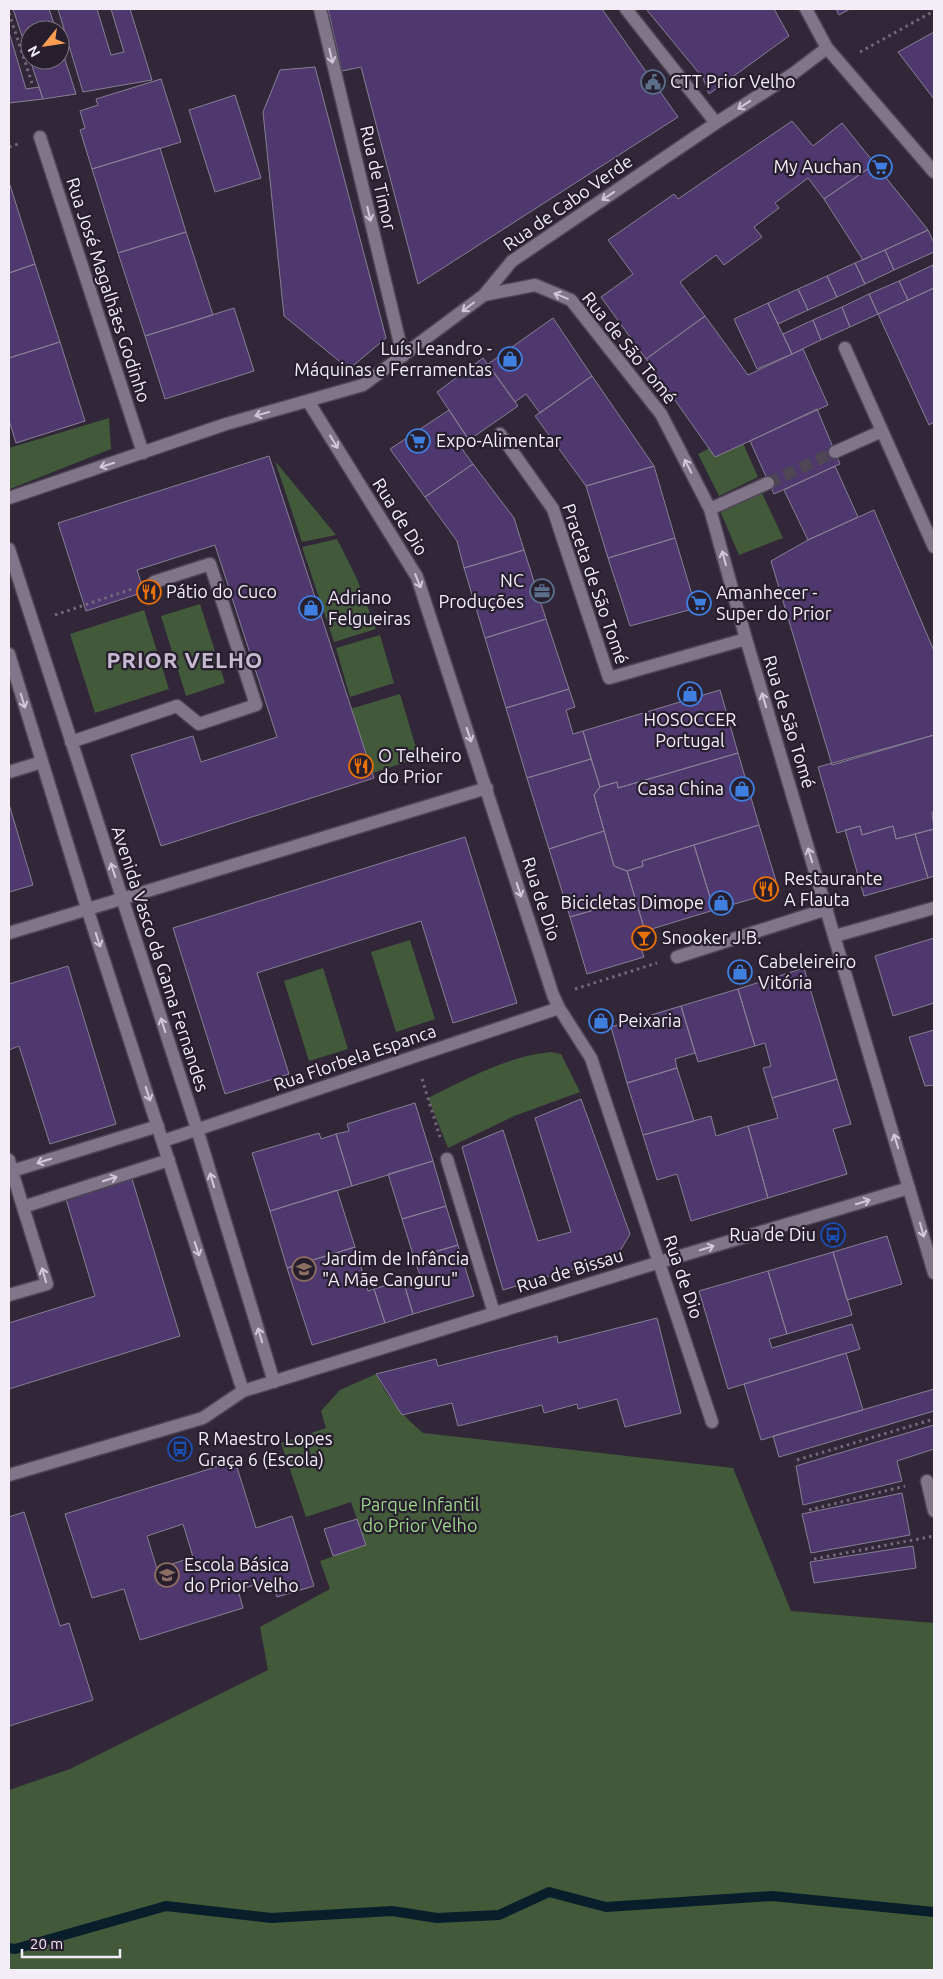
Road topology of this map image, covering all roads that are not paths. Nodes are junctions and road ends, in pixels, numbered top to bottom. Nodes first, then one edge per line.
1 (320, 9) edge
2 (626, 9) edge
3 (806, 9) edge
4 (827, 48) junction
5 (716, 124) junction
6 (40, 137) dead end
7 (934, 172) edge
8 (484, 295) junction
9 (845, 348) dead end
10 (403, 356) junction
11 (308, 401) junction
12 (882, 431) junction
13 (500, 434) dead end
14 (835, 452) tunnel mouth
15 (144, 453) junction
16 (768, 483) tunnel mouth
17 (9, 498) edge
18 (710, 509) junction
19 (934, 547) edge
20 (9, 549) edge
21 (154, 582) road end
22 (746, 639) junction
23 (9, 654) edge
24 (71, 742) junction
25 (42, 762) junction
26 (9, 772) edge
27 (487, 788) junction
28 (122, 898) junction
29 (87, 908) junction
30 (934, 908) edge
31 (826, 909) junction
32 (9, 933) edge
33 (835, 936) junction
34 (677, 957) dead end
35 (559, 1008) junction
36 (158, 1126) junction
37 (197, 1129) junction
38 (163, 1140) junction
39 (447, 1159) dead end
40 (169, 1160) junction
41 (10, 1166) edge
42 (909, 1188) junction
43 (23, 1206) junction
44 (660, 1262) junction
45 (934, 1272) edge
46 (9, 1295) edge
47 (494, 1313) junction
48 (274, 1382) junction
49 (242, 1391) junction
50 (712, 1422) dead end
51 (9, 1475) edge
52 (927, 1481) road end
53 (934, 1505) edge

1 -> 10 street, Rua de Timor
2 - 5 street
3 - 4 street
4 -> 5 street, Rua de Cabo Verde
4 - 7 street
5 -> 8 street, Rua de Cabo Verde
6 - 15 street, Rua José Magalhães Godinho
8 -> 10 street, Rua de Cabo Verde
18 -> 8 street, Rua de São Tomé
9 - 12 street
10 - 11 street, Rua de Cabo Verde
11 -> 15 street, Rua de Cabo Verde
11 -> 27 street, Rua de Dio
12 - 14 street
12 - 19 street
13 - 22 street, Praceta de São Tomé
15 -> 17 street, Rua de Cabo Verde
16 - 18 street
22 -> 18 street, Rua de São Tomé
20 - 24 street, Avenida Vasco da Gama Fernandes
21 - 24 street
31 -> 22 street, Rua de São Tomé
23 -> 25 street
28 -> 24 street, Avenida Vasco da Gama Fernandes
25 - 26 street
25 - 29 street
27 - 28 street
27 -> 35 street, Rua de Dio
28 - 29 street
37 -> 28 street, Avenida Vasco da Gama Fernandes
29 - 32 street
29 -> 36 street
30 - 33 street
31 - 33 street, Rua de São Tomé
31 - 34 street
42 -> 33 street, Rua de São Tomé
35 - 37 street, Rua Florbela Espanca
35 - 44 street, Rua de Dio
36 - 38 street
36 -> 41 street
37 - 38 street, Rua Florbela Espanca
48 -> 37 street, Avenida Vasco da Gama Fernandes
38 - 40 street
39 - 47 street
43 -> 40 street
40 -> 49 street
41 - 43 street
44 -> 42 street, Rua de Bissau
42 -> 45 street, Rua de São Tomé
46 -> 43 street
44 - 47 street, Rua de Bissau
44 - 50 street, Rua de Dio
47 - 48 street, Rua de Bissau
48 - 49 street, Rua de Bissau
49 - 51 street, Rua de Bissau
52 - 53 street

